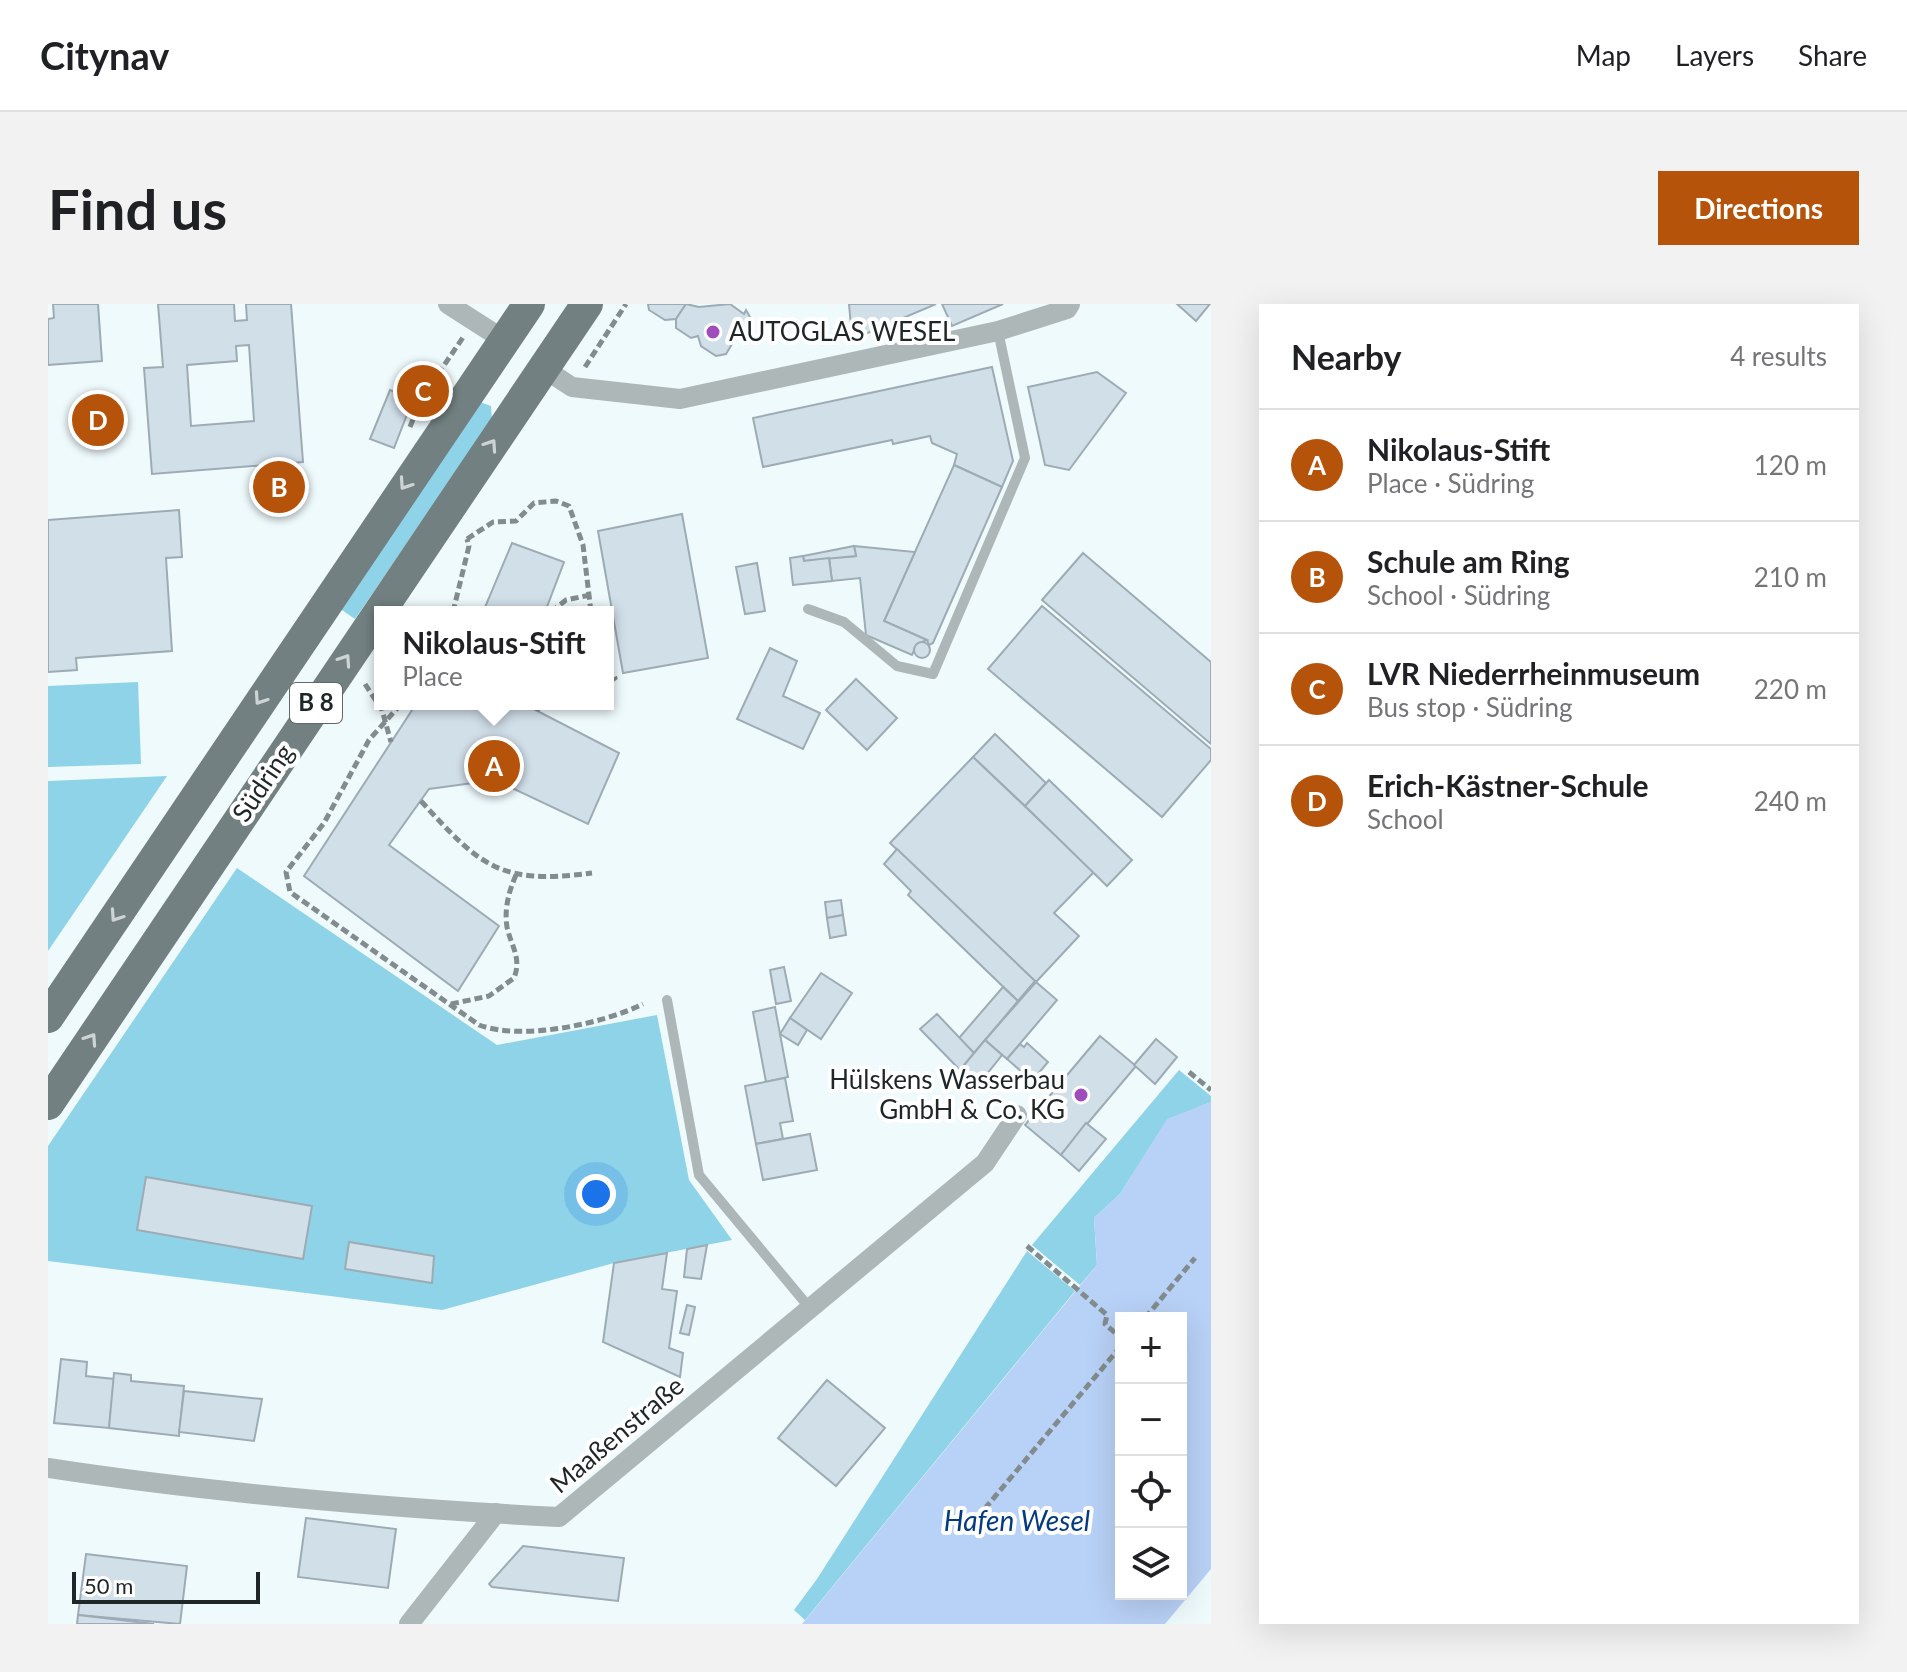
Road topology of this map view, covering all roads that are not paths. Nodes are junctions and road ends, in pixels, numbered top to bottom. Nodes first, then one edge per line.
1 (448, 304) edge
2 (529, 304) edge
3 (587, 304) edge
4 (1070, 304) edge
5 (998, 331) junction
6 (504, 340) junction
7 (543, 368) junction
8 (383, 606) edge
9 (808, 609) dead end
10 (374, 619) edge
11 (667, 1000) dead end
12 (48, 1017) edge
13 (48, 1104) edge
14 (1017, 1115) dead end
15 (808, 1306) junction
16 (48, 1468) edge
17 (496, 1513) junction
18 (409, 1624) edge

1 - 6 street
2 - 6 main road, Südring / B 8
3 - 7 main road, Südring / B 8
4 - 5 street
5 - 7 street
5 - 9 lane
6 - 7 main road
6 -> 12 main road, Südring / B 8
8 -> 7 main road, Südring / B 8
13 -> 10 main road, Südring / B 8
11 - 15 lane
14 - 15 street, Maaßenstraße
15 - 17 street, Maaßenstraße
16 - 17 street, Maaßenstraße
17 - 18 street

